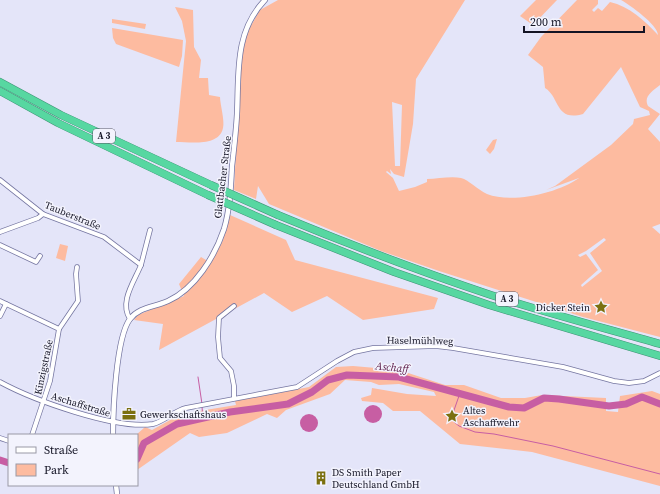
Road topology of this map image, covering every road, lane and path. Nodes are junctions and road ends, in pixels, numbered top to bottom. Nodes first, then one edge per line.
1 (265, 0) edge
2 (0, 82) edge
3 (0, 91) edge
4 (0, 180) edge
5 (43, 214) junction
6 (150, 230) dead end
7 (0, 232) edge
8 (0, 245) edge
9 (40, 256) dead end
10 (141, 265) junction
11 (77, 267) dead end
12 (0, 302) edge
13 (6, 304) junction
14 (234, 306) dead end
15 (0, 316) edge
16 (130, 319) junction
17 (59, 329) junction
18 (660, 344) edge
19 (660, 356) edge
20 (660, 373) edge
21 (0, 382) edge
22 (234, 398) junction
23 (44, 401) junction
24 (113, 422) junction
25 (32, 434) edge
26 (113, 434) edge

1 - 16 street, Glattbacher Straße
2 - 18 highway, A 3, bridge
3 - 19 highway, A 3, bridge
4 - 5 street, Tauberstraße
5 - 7 street
5 - 10 street, Tauberstraße
6 - 10 street
8 - 9 street
10 - 16 street
11 - 17 street
12 - 13 street, Kinzigstraße
13 - 15 street
13 - 17 street, Kinzigstraße
14 - 22 street
16 - 24 street
17 - 23 street, Kinzigstraße
20 - 22 street, Haselmühlweg
21 - 23 street, Aschaffstraße
22 - 24 street, Haselmühlweg
23 - 24 street, Aschaffstraße
23 - 25 street, Kinzigstraße
24 - 26 street

